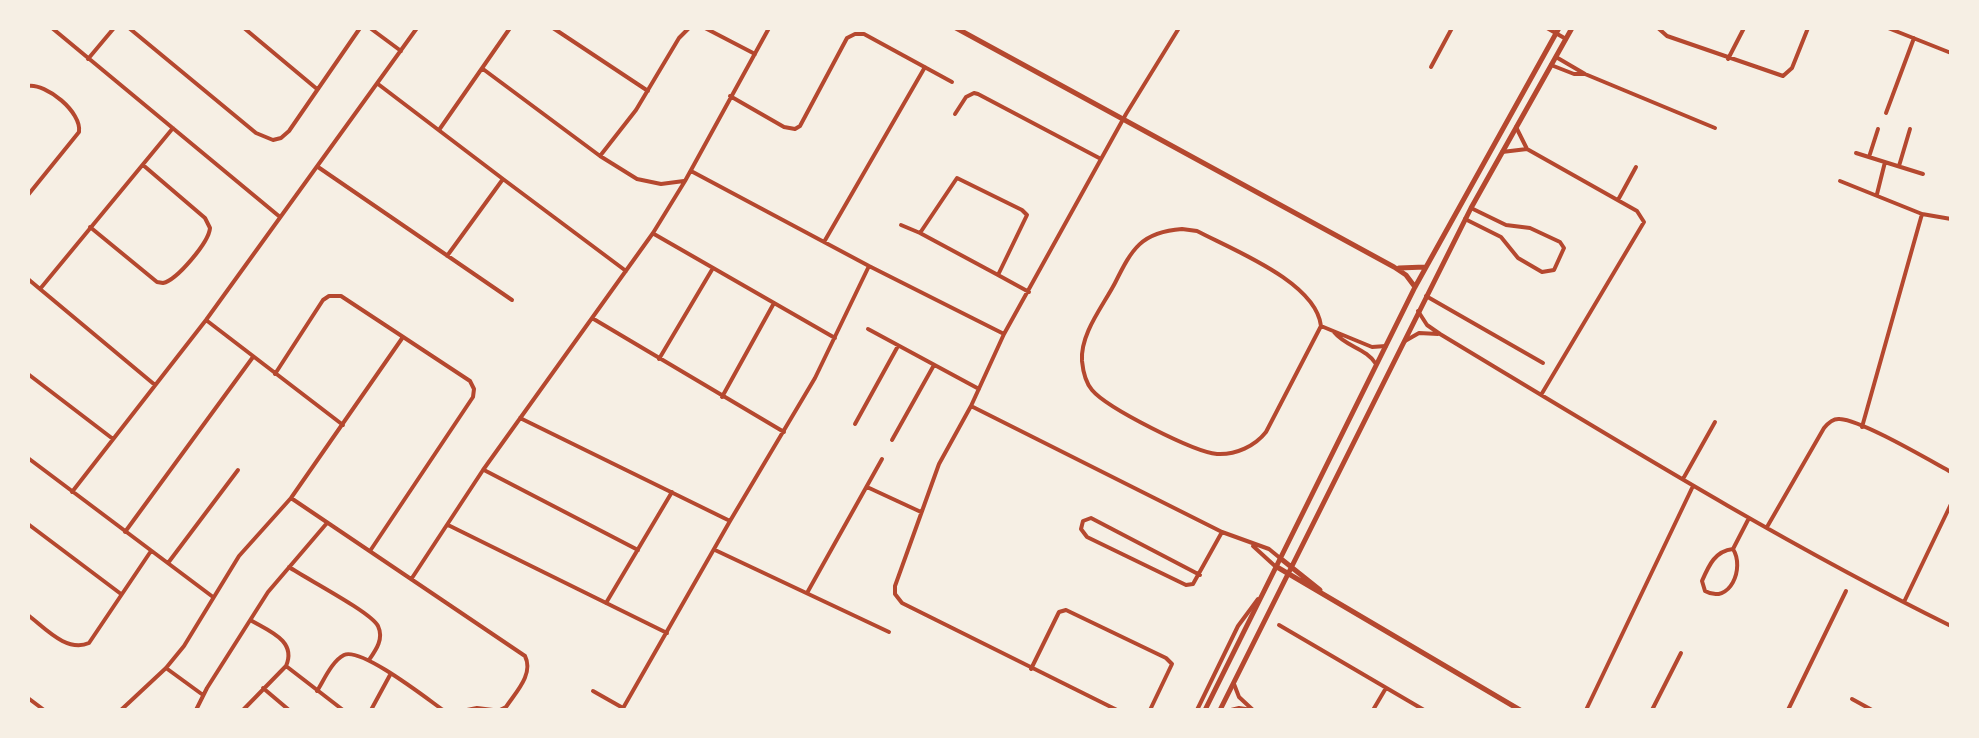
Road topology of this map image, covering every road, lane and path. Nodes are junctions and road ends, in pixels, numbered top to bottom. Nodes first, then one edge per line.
1 (52, 28) edge
2 (114, 28) edge
3 (129, 28) edge
4 (244, 28) edge
5 (360, 28) edge
6 (370, 28) edge
7 (417, 28) edge
8 (510, 28) edge
9 (553, 28) edge
10 (689, 28) edge
11 (705, 28) edge
12 (769, 28) edge
13 (956, 28) edge
14 (1179, 28) edge
15 (1452, 28) edge
16 (1547, 28) edge
17 (1658, 28) edge
18 (1744, 28) edge
19 (1808, 28) edge
20 (1888, 28) edge
21 (1564, 30) edge
22 (1914, 38) junction
23 (1566, 39) junction
24 (401, 51) junction
25 (1951, 53) edge
26 (755, 54) junction
27 (1556, 57) junction
28 (88, 59) junction
29 (1728, 59) junction
30 (1551, 65) junction
31 (925, 67) junction
32 (1431, 67) dead end
33 (483, 69) junction
34 (1585, 74) junction
35 (952, 82) dead end
36 (378, 84) junction
37 (28, 86) edge
38 (317, 89) junction
39 (648, 91) junction
40 (730, 95) junction
41 (1886, 113) dead end
42 (955, 114) dead end
43 (1123, 118) junction
44 (1516, 127) junction
45 (173, 128) junction
46 (1715, 128) dead end
47 (1878, 129) dead end
48 (1910, 129) dead end
49 (439, 130) junction
50 (1527, 149) junction
51 (1502, 152) junction
52 (1856, 153) dead end
53 (600, 156) junction
54 (1869, 157) junction
55 (1101, 159) junction
56 (1885, 162) junction
57 (143, 165) junction
58 (1899, 166) junction
59 (318, 167) junction
60 (1636, 167) dead end
61 (691, 171) junction
62 (1923, 174) dead end
63 (503, 179) junction
64 (685, 181) junction
65 (1840, 181) dead end
66 (1877, 194) junction
67 (28, 195) edge
68 (1618, 200) junction
69 (1471, 208) junction
70 (1922, 214) junction
71 (280, 217) junction
72 (1465, 219) junction
73 (1951, 219) edge
74 (901, 225) dead end
75 (90, 227) junction
76 (653, 233) junction
77 (920, 233) junction
78 (824, 242) junction
79 (447, 256) junction
80 (869, 266) junction
81 (1394, 267) junction
82 (1426, 267) junction
83 (713, 268) junction
84 (627, 271) junction
85 (998, 275) junction
86 (28, 279) edge
87 (1415, 287) junction
88 (40, 289) junction
89 (1029, 292) junction
90 (1426, 296) junction
91 (512, 300) dead end
92 (774, 303) junction
93 (1418, 311) junction
94 (592, 318) junction
95 (206, 320) junction
96 (1321, 326) junction
97 (868, 329) dead end
98 (1334, 332) junction
99 (1004, 334) junction
100 (1440, 334) junction
101 (403, 337) junction
102 (835, 338) junction
103 (1403, 342) junction
104 (898, 346) junction
105 (1387, 346) junction
106 (253, 357) junction
107 (659, 359) junction
108 (1543, 363) dead end
109 (934, 365) junction
110 (1376, 365) junction
111 (28, 374) edge
112 (275, 374) junction
113 (155, 385) junction
114 (979, 389) junction
115 (1541, 395) junction
116 (722, 397) junction
117 (971, 406) junction
118 (520, 418) junction
119 (1715, 422) dead end
120 (855, 424) dead end
121 (343, 425) junction
122 (1862, 427) junction
123 (784, 432) junction
124 (113, 439) junction
125 (892, 440) dead end
126 (28, 458) edge
127 (882, 459) dead end
128 (238, 470) dead end
129 (483, 470) junction
130 (1951, 472) edge
131 (1683, 479) junction
132 (1693, 486) junction
133 (867, 487) junction
134 (72, 492) junction
135 (672, 492) junction
136 (291, 498) junction
137 (1951, 504) edge
138 (921, 512) junction
139 (1749, 518) junction
140 (730, 521) junction
141 (327, 523) junction
142 (28, 524) edge
143 (448, 525) junction
144 (1766, 528) junction
145 (125, 532) junction
146 (1222, 532) junction
147 (1251, 545) junction
148 (1733, 549) junction
149 (638, 550) junction
150 (715, 550) junction
151 (151, 551) junction
152 (370, 551) junction
153 (1280, 558) junction
154 (167, 564) junction
155 (288, 567) junction
156 (1276, 567) junction
157 (1292, 567) junction
158 (1200, 575) junction
159 (1287, 575) junction
160 (412, 578) junction
161 (1846, 591) dead end
162 (807, 593) junction
163 (1323, 593) junction
164 (121, 594) junction
165 (1263, 594) junction
166 (213, 597) junction
167 (1904, 602) junction
168 (606, 603) junction
169 (28, 615) edge
170 (252, 621) junction
171 (1279, 625) dead end
172 (1951, 626) edge
173 (889, 632) dead end
174 (667, 633) junction
175 (1681, 653) dead end
176 (369, 660) junction
177 (286, 666) junction
178 (166, 668) junction
179 (1031, 669) junction
180 (390, 675) junction
181 (1234, 681) junction
182 (263, 688) junction
183 (1386, 688) junction
184 (317, 691) junction
185 (593, 691) dead end
186 (203, 696) junction
187 (28, 698) edge
188 (1852, 699) dead end
189 (623, 709) edge
190 (44, 710) edge
191 (121, 710) edge
192 (196, 710) edge
193 (243, 710) edge
194 (289, 710) edge
195 (343, 710) edge
196 (371, 710) edge
197 (443, 710) edge
198 (467, 710) edge
199 (493, 710) edge
200 (500, 710) edge
201 (1117, 710) edge
202 (1150, 710) edge
203 (1197, 710) edge
204 (1205, 710) edge
205 (1220, 710) edge
206 (1231, 710) edge
207 (1252, 710) edge
208 (1373, 710) edge
209 (1424, 710) edge
210 (1520, 710) edge
211 (1586, 710) edge
212 (1652, 710) edge
213 (1788, 710) edge
214 (1872, 710) edge

1 - 28 street
2 - 28 street
3 - 38 street
4 - 38 street
5 - 38 street
6 - 24 street
7 - 24 street
8 - 33 street
9 - 39 street
10 - 39 street
11 - 26 street
12 - 26 street
13 - 43 street
14 - 43 street
15 - 32 street
16 - 21 street
17 - 29 street
18 - 29 street
19 - 29 street
20 - 22 street
21 - 23 street
21 - 23 street
21 - 82 street
22 - 25 street
22 - 41 street
23 - 27 street
24 - 36 street
26 - 40 street
27 - 30 street
27 - 34 street
28 - 45 street
30 - 34 street
30 - 44 street
31 - 35 street
31 - 40 street
31 - 78 street
33 - 49 street
33 - 53 street
34 - 46 street
36 - 49 street
36 - 59 street
37 - 67 street
39 - 53 street
40 - 61 street
42 - 55 street
43 - 55 street
43 - 81 street
44 - 50 street
44 - 51 street
45 - 57 street
45 - 71 street
47 - 54 street
48 - 58 street
49 - 63 street
50 - 51 street
50 - 68 street
51 - 69 street
52 - 54 street
53 - 64 street
54 - 56 street
55 - 89 street
56 - 58 street
56 - 66 street
57 - 75 street
57 - 75 street
58 - 62 street
59 - 71 street
59 - 79 street
60 - 68 street
61 - 64 street
61 - 78 street
63 - 79 street
63 - 84 street
64 - 76 street
65 - 66 street
66 - 70 street
68 - 115 street
69 - 72 street
69 - 72 street
70 - 73 street
70 - 122 street
71 - 95 street
72 - 90 street
74 - 77 street
75 - 88 street
76 - 83 street
76 - 84 street
77 - 85 street
77 - 85 street
78 - 80 street
79 - 91 street
80 - 99 street
80 - 102 street
81 - 82 street
81 - 87 street
82 - 87 street
83 - 92 street
83 - 107 street
84 - 94 street
85 - 89 street
86 - 88 street
87 - 105 street
88 - 113 street
89 - 99 street
90 - 93 street
90 - 108 street
92 - 102 street
92 - 116 street
93 - 100 street
93 - 103 street
94 - 107 street
94 - 118 street
95 - 106 street
95 - 113 street
96 - 96 street
96 - 98 street
97 - 104 street
98 - 105 street
98 - 110 street
99 - 114 street
100 - 103 street
100 - 115 street
101 - 112 street
101 - 121 street
101 - 152 street
102 - 123 street
103 - 157 street
104 - 109 street
104 - 120 street
105 - 110 street
106 - 112 street
106 - 145 street
107 - 116 street
109 - 114 street
109 - 125 street
110 - 153 street
111 - 124 street
112 - 121 street
113 - 124 street
114 - 117 street
115 - 131 street
116 - 123 street
117 - 138 street
117 - 146 street
118 - 129 street
118 - 135 street
119 - 131 street
121 - 136 street
122 - 130 street
122 - 144 street
123 - 140 street
124 - 134 street
126 - 134 street
127 - 133 street
128 - 154 street
129 - 143 street
129 - 149 street
131 - 132 street
132 - 139 street
132 - 211 street
133 - 138 street
133 - 162 street
134 - 145 street
135 - 140 street
135 - 149 street
136 - 141 street
136 - 166 street
137 - 167 street
138 - 179 street
139 - 144 street
139 - 148 street
140 - 150 street
141 - 152 street
141 - 155 street
142 - 164 street
143 - 160 street
143 - 168 street
144 - 167 street
145 - 151 street
146 - 147 street
146 - 158 street
147 - 153 street
147 - 156 street
148 - 148 street
149 - 168 street
150 - 162 street
150 - 174 street
151 - 154 street
151 - 164 street
152 - 160 street
153 - 156 street
153 - 157 street
154 - 166 street
155 - 170 street
155 - 176 street
156 - 159 street
156 - 165 street
157 - 159 street
157 - 163 street
158 - 158 street
159 - 163 street
159 - 181 street
160 - 200 street
161 - 213 street
162 - 173 street
163 - 210 street
164 - 169 street
165 - 203 street
165 - 204 street
166 - 178 street
167 - 172 street
168 - 174 street
170 - 177 street
170 - 186 street
171 - 183 street
174 - 189 street
175 - 212 street
176 - 180 street
176 - 184 street
177 - 182 street
177 - 184 street
178 - 186 street
178 - 191 street
179 - 201 street
179 - 202 street
180 - 196 street
180 - 197 street
181 - 205 street
181 - 207 street
182 - 193 street
182 - 194 street
183 - 208 street
183 - 209 street
184 - 195 street
185 - 189 street
186 - 192 street
187 - 190 street
188 - 214 street
198 - 199 street
206 - 207 street

